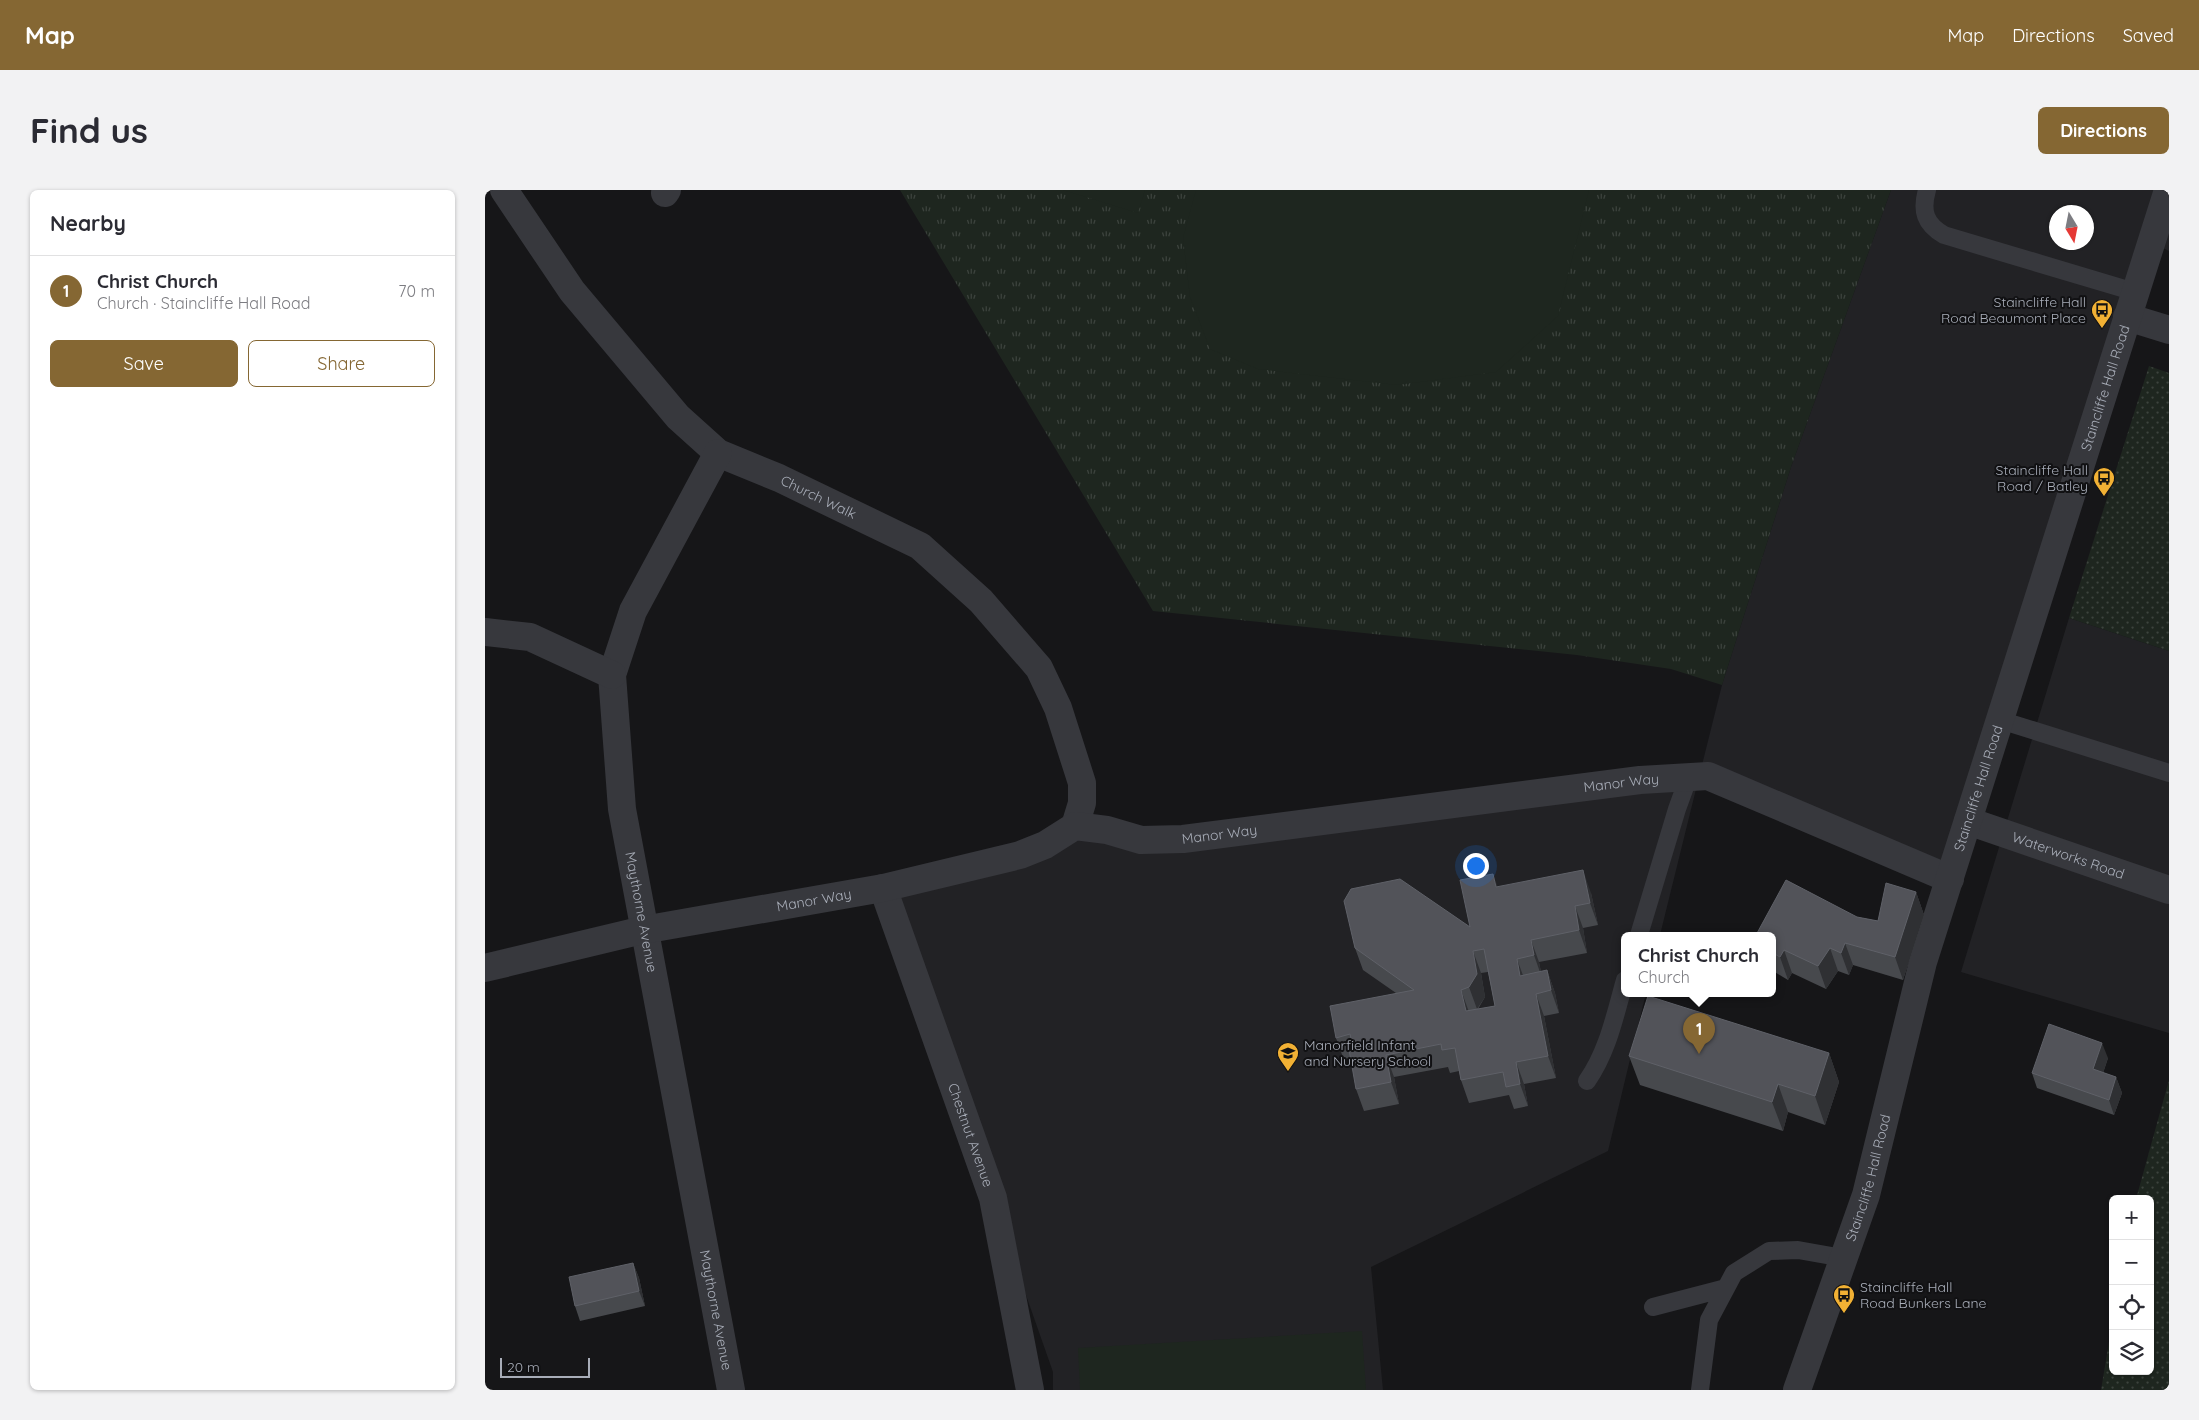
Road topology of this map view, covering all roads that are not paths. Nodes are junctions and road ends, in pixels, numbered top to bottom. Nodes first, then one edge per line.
1 (504, 190) edge
2 (1927, 190) edge
3 (2168, 190) edge
4 (2131, 304) junction
5 (2169, 330) edge
6 (718, 453) junction
7 (485, 632) edge
8 (612, 675) junction
9 (2000, 720) junction
10 (2169, 773) edge
11 (1689, 776) junction
12 (1968, 821) junction
13 (1075, 826) junction
14 (1950, 879) junction
15 (883, 888) junction
16 (2169, 890) edge
17 (643, 930) junction
18 (1640, 932) edge
19 (485, 968) edge
20 (1621, 994) edge
21 (1587, 1081) dead end
22 (1843, 1258) junction
23 (1726, 1288) junction
24 (1653, 1307) dead end
25 (731, 1390) edge
26 (1031, 1390) edge
27 (1701, 1390) edge
28 (1797, 1390) edge

1 - 6 street, Church Walk
2 - 4 lane
3 - 4 street, Staincliffe Hall Road
4 - 5 street
4 - 9 street, Staincliffe Hall Road
6 - 8 street, Maythorne Avenue
6 - 13 street, Church Walk
7 - 8 street
8 - 17 street, Maythorne Avenue
9 - 10 lane
9 - 12 street, Staincliffe Hall Road
11 - 13 street, Manor Way
11 - 14 street, Manor Way
11 - 18 lane
12 - 14 street, Staincliffe Hall Road
12 - 16 street, Waterworks Road
13 - 15 street, Manor Way
14 - 22 street, Staincliffe Hall Road
15 - 17 street, Manor Way
15 - 26 street, Chestnut Avenue
17 - 19 street, Manor Way
17 - 25 street, Maythorne Avenue
20 - 21 lane
22 - 23 lane
22 - 28 street, Staincliffe Hall Road
23 - 24 lane
23 - 27 lane

